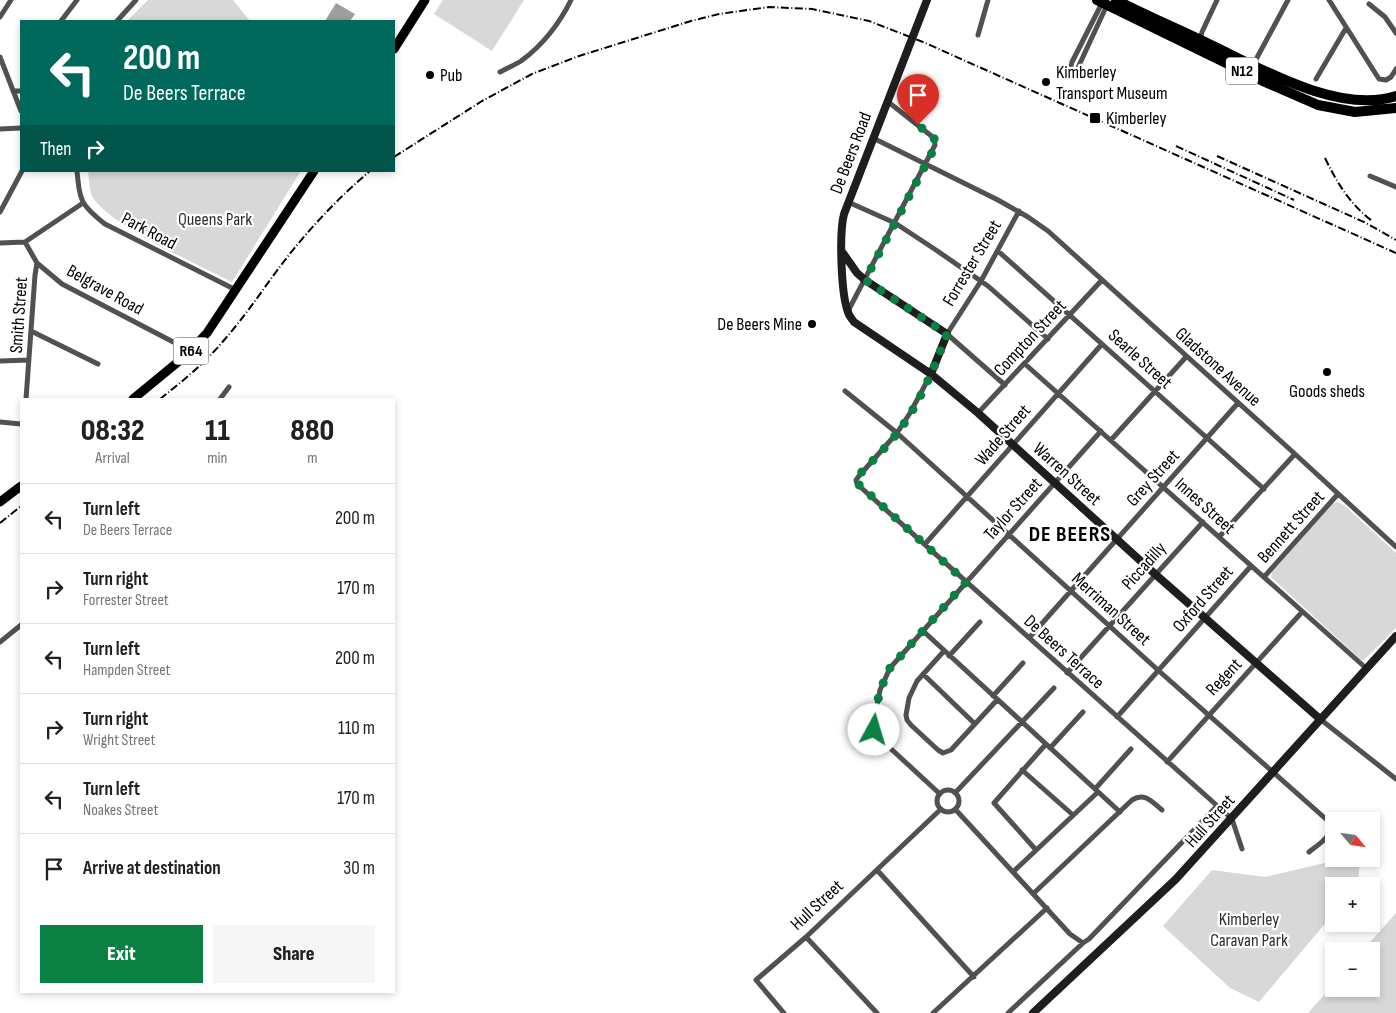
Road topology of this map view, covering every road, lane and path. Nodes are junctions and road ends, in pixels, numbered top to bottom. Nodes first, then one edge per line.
1 (11, 0) edge
2 (77, 0) edge
3 (136, 0) edge
4 (425, 0) edge
5 (571, 0) edge
6 (927, 0) edge
7 (988, 0) edge
8 (1217, 0) edge
9 (1288, 0) edge
10 (1329, 0) edge
11 (1106, 1) edge
12 (1369, 4) dead end
13 (0, 17) edge
14 (62, 20) edge
15 (118, 20) edge
16 (1346, 28) junction
17 (1396, 32) edge
18 (978, 36) dead end
19 (1195, 40) junction
20 (395, 47) edge
21 (0, 57) edge
22 (1253, 65) junction
23 (1396, 69) edge
24 (500, 72) dead end
25 (1316, 79) dead end
26 (13, 91) junction
27 (20, 91) edge
28 (1396, 96) edge
29 (887, 101) junction
30 (20, 108) edge
31 (1396, 108) edge
32 (20, 128) edge
33 (0, 129) edge
34 (873, 138) junction
35 (927, 164) junction
36 (21, 172) edge
37 (77, 172) edge
38 (313, 172) edge
39 (1370, 176) dead end
40 (1396, 187) edge
41 (848, 202) junction
42 (83, 203) junction
43 (1019, 211) junction
44 (0, 212) edge
45 (895, 223) junction
46 (25, 242) junction
47 (0, 243) edge
48 (842, 251) junction
49 (998, 251) junction
50 (37, 263) junction
51 (865, 280) junction
52 (1102, 280) junction
53 (981, 281) junction
54 (236, 290) junction
55 (848, 311) junction
56 (1070, 315) junction
57 (854, 322) joint
58 (31, 331) junction
59 (947, 334) junction
60 (1048, 339) junction
61 (1102, 344) junction
62 (178, 345) dead end
63 (1186, 357) junction
64 (0, 360) edge
65 (29, 360) junction
66 (98, 364) dead end
67 (1025, 364) junction
68 (931, 374) junction
69 (1005, 385) junction
70 (229, 387) dead end
71 (845, 391) dead end
72 (1155, 392) junction
73 (1058, 393) junction
74 (26, 398) edge
75 (134, 398) edge
76 (221, 398) edge
77 (1238, 403) junction
78 (978, 413) junction
79 (0, 422) edge
80 (20, 424) edge
81 (1101, 431) junction
82 (897, 433) junction
83 (1207, 438) junction
84 (1111, 440) junction
85 (1013, 445) junction
86 (1295, 454) junction
87 (856, 482) joint
88 (1055, 483) junction
89 (20, 487) edge
90 (1163, 487) junction
91 (1264, 489) junction
92 (1338, 494) junction
93 (968, 496) junction
94 (0, 502) edge
95 (1203, 522) junction
96 (1009, 534) junction
97 (1220, 537) junction
98 (1116, 539) junction
99 (925, 544) junction
100 (1396, 547) edge
101 (1251, 566) junction
102 (1155, 574) junction
103 (1264, 578) junction
104 (966, 582) junction
105 (1071, 590) junction
106 (1302, 612) junction
107 (1205, 618) junction
108 (980, 622) dead end
109 (1109, 625) junction
110 (20, 626) edge
111 (922, 630) junction
112 (1396, 636) edge
113 (1029, 638) junction
114 (0, 642) edge
115 (944, 651) junction
116 (949, 656) junction
117 (1024, 663) dead end
118 (1256, 663) junction
119 (1367, 669) junction
120 (1159, 671) junction
121 (1067, 673) junction
122 (923, 674) junction
123 (1054, 688) dead end
124 (995, 698) junction
125 (1083, 712) dead end
126 (1209, 714) junction
127 (1117, 717) junction
128 (1320, 719) junction
129 (1022, 722) junction
130 (974, 723) junction
131 (1048, 746) junction
132 (1131, 749) dead end
133 (1167, 762) junction
134 (1022, 770) junction
135 (1275, 772) junction
136 (1396, 779) edge
137 (1096, 790) junction
138 (940, 794) junction
139 (955, 794) junction
140 (1216, 807) junction
141 (940, 809) junction
142 (955, 809) junction
143 (1162, 810) dead end
144 (1120, 812) junction
145 (1073, 815) junction
146 (1232, 819) junction
147 (1242, 849) dead end
148 (1036, 850) junction
149 (1309, 852) dead end
150 (877, 870) junction
151 (1013, 872) junction
152 (1034, 893) junction
153 (1047, 908) junction
154 (806, 937) junction
155 (1083, 943) junction
156 (974, 977) junction
157 (784, 1013) edge
158 (877, 1013) edge
159 (933, 1013) edge
160 (1008, 1013) edge
161 (1032, 1013) edge

1 - 13 street
2 - 14 street
3 - 15 street
4 - 20 main road
5 - 24 street
6 - 29 street, De Beers Road
7 - 18 street
8 - 19 street
9 - 22 street
10 - 16 street
11 - 11 street
11 - 19 highway, N12
12 - 17 street
16 - 23 street
16 - 25 street
19 - 22 highway, N12
19 - 31 highway, N12
21 - 26 street
22 - 28 highway, N12
26 - 27 street
26 - 30 street
29 - 34 street, De Beers Road
29 - 35 street
32 - 33 street
34 - 35 street, Gladstone Avenue
34 - 41 street, De Beers Road
35 - 43 street, Gladstone Avenue
35 - 45 street
36 - 44 street
37 - 42 street
38 - 54 main road, R64
39 - 40 street
41 - 45 street
41 - 48 street, De Beers Road
42 - 46 street
42 - 54 street, Park Road
43 - 49 street, Forrester Street
43 - 52 street, Gladstone Avenue
45 - 51 street
45 - 53 street
46 - 47 street
46 - 50 street, Belgrave Road
48 - 51 street
48 - 55 street, De Beers Road
49 - 53 street, Forrester Street
49 - 56 street, Searle Street
50 - 58 street, Smith Street
50 - 62 street, Belgrave Road
51 - 55 street
51 - 59 street
52 - 56 street, Compton Street
52 - 63 street, Gladstone Avenue
53 - 59 street, Forrester Street
53 - 60 street
54 - 75 main road, R64
55 - 57 street, De Beers Road
56 - 60 street, Compton Street
56 - 61 street, Searle Street
57 - 68 street, Warren Street
58 - 65 street, Smith Street
58 - 66 street
59 - 68 street, Forrester Street
59 - 69 street
60 - 67 street, Compton Street
61 - 72 street, Searle Street
61 - 73 street, Wade Street
63 - 72 street
63 - 77 street, Gladstone Avenue
64 - 65 street
65 - 74 street, Smith Street
67 - 69 street, Compton Street
67 - 73 street, Innes Street
68 - 78 street, Warren Street
68 - 82 street, Forrester Street
69 - 78 street, Compton Street
70 - 76 street
71 - 82 street, Merriman Street
72 - 83 street, Searle Street
72 - 84 street
73 - 81 street, Innes Street
73 - 85 street, Wade Street
77 - 83 street, Grey Street
77 - 86 street, Gladstone Avenue
78 - 85 street, Warren Street
79 - 80 street
81 - 84 street, Innes Street
81 - 88 street, Taylor Street
82 - 87 street, Forrester Street
82 - 93 street, Merriman Street
83 - 90 street, Grey Street
83 - 91 street, Searle Street
84 - 90 street, Innes Street
85 - 88 street, Warren Street
85 - 93 street, Wade Street
86 - 91 street
86 - 92 street, Gladstone Avenue
87 - 99 street, De Beers Terrace
88 - 96 street, Taylor Street
88 - 98 street, Warren Street
89 - 94 main road
90 - 95 street, Innes Street
90 - 98 street, Grey Street
91 - 97 street
92 - 100 street, Gladstone Avenue
92 - 103 street, Bennett Street
93 - 96 street, Merriman Street
93 - 99 street, Wade Street
95 - 97 street, Innes Street
95 - 102 street, Piccadilly
96 - 104 street, Taylor Street
96 - 105 street, Merriman Street
97 - 101 street, Innes Street
98 - 102 street, Warren Street
98 - 105 street, Grey Street
99 - 104 street, De Beers Terrace
101 - 103 street, Innes Street
101 - 107 street, Oxford Street
102 - 107 street, Warren Street
102 - 109 street, Piccadilly
103 - 106 street, Innes Street
104 - 111 street, Taylor Street
104 - 113 street, De Beers Terrace
105 - 109 street, Merriman Street
105 - 113 street, Grey Street
106 - 118 street, Regent
106 - 119 street, Innes Street
107 - 118 street, Warren Street
107 - 120 street, Oxford Street
108 - 116 street
109 - 120 street, Merriman Street
109 - 121 street, Piccadilly
110 - 114 street
111 - 115 street
111 - 138 street, Taylor Street
112 - 119 street, Hull Street
113 - 121 street, De Beers Terrace
115 - 116 street
115 - 122 street
116 - 124 street
117 - 124 street
118 - 126 street, Regent
118 - 128 street, Warren Street
119 - 128 street, Hull Street
120 - 126 street, Merriman Street
120 - 127 street, Oxford Street
121 - 127 street, De Beers Terrace
122 - 130 street
122 - 130 street
123 - 129 street
124 - 129 street
124 - 130 street
125 - 131 street
126 - 133 street, Regent
126 - 135 street, Merriman Street
127 - 133 street, De Beers Terrace
128 - 135 street, Hull Street
128 - 136 street
129 - 131 street
129 - 139 street
131 - 134 street
131 - 137 street
132 - 137 street
133 - 140 street, De Beers Terrace
134 - 145 street
134 - 148 street
135 - 146 street, Hull Street
135 - 149 street, Merriman Street
137 - 144 street
137 - 145 street
138 - 139 street
138 - 141 street
139 - 142 street
140 - 146 street, De Beers Terrace
140 - 155 street, Hull Street
141 - 142 street
141 - 150 street, Hull Street
142 - 151 street
143 - 144 street
144 - 152 street
145 - 148 street
146 - 147 street
146 - 161 street, Hull Street
148 - 151 street
150 - 154 street, Hull Street
150 - 156 street
151 - 152 street
152 - 153 street
153 - 155 street
153 - 156 street
154 - 157 street, Hull Street
154 - 158 street
155 - 160 street, Hull Street
156 - 159 street

